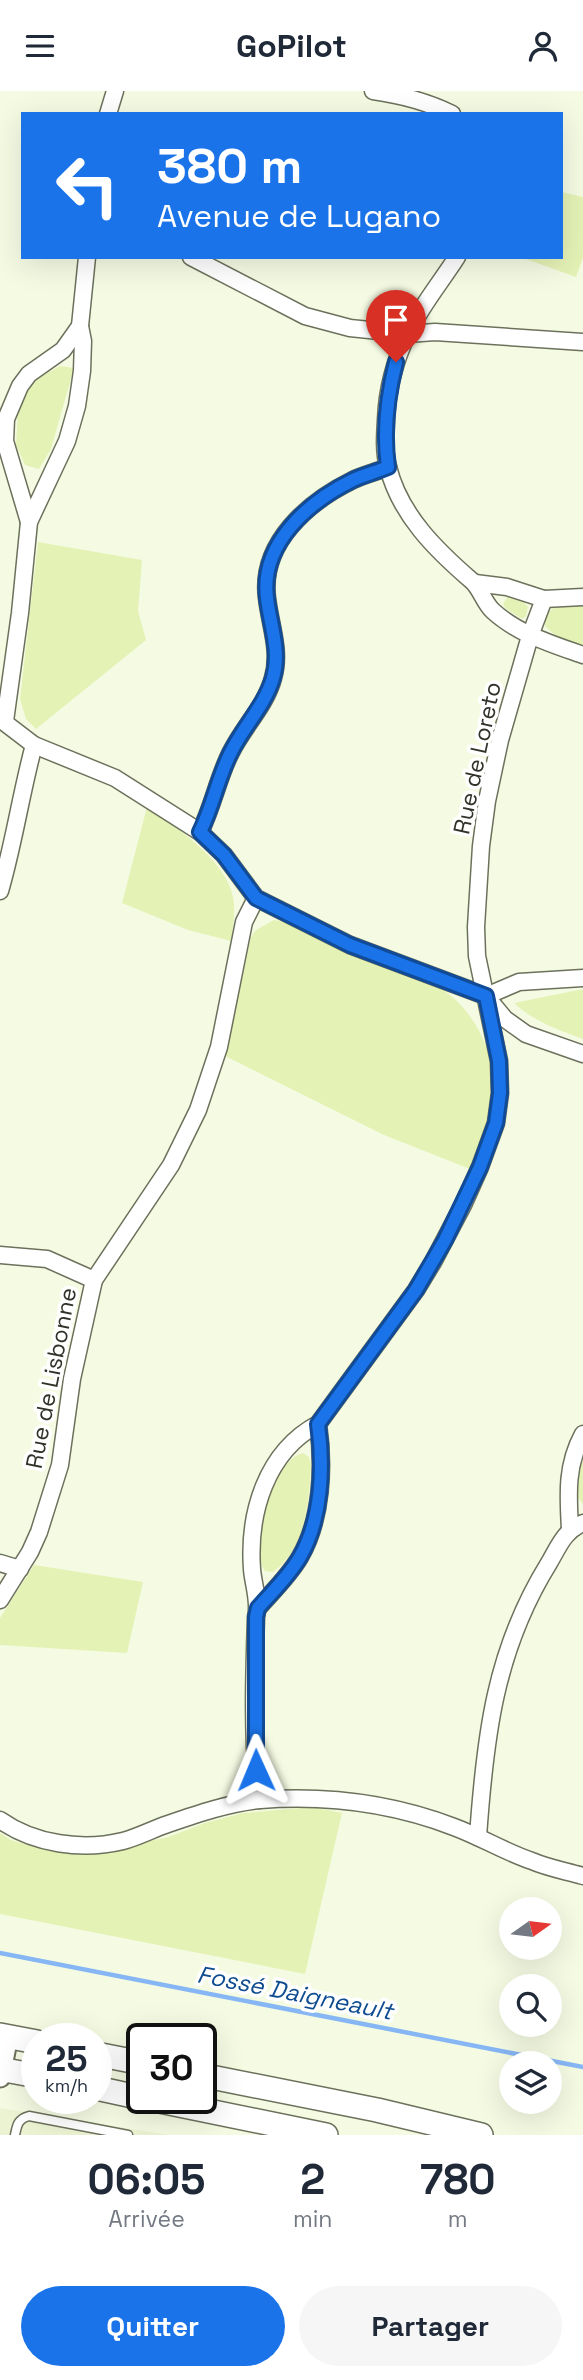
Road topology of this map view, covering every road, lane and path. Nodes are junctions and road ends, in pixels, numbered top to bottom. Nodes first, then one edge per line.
1 (115, 91) edge
2 (373, 91) edge
3 (108, 112) edge
4 (448, 112) edge
5 (87, 259) edge
6 (195, 259) edge
7 (456, 259) edge
8 (80, 326) junction
9 (408, 334) junction
10 (583, 342) edge
11 (388, 467) junction
12 (29, 522) junction
13 (475, 583) junction
14 (583, 597) edge
15 (544, 599) junction
16 (530, 636) junction
17 (583, 655) edge
18 (3, 720) edge
19 (34, 744) junction
20 (200, 832) junction
21 (0, 891) edge
22 (256, 898) junction
23 (583, 978) edge
24 (486, 996) junction
25 (583, 1053) edge
26 (0, 1255) edge
27 (94, 1280) junction
28 (318, 1424) junction
29 (583, 1434) edge
30 (576, 1526) edge
31 (0, 1563) edge
32 (20, 1569) junction
33 (0, 1599) edge
34 (258, 1608) junction
35 (259, 1800) junction
36 (0, 1820) edge
37 (478, 1837) junction
38 (583, 1876) edge
39 (4, 2036) edge
40 (1, 2072) edge
41 (21, 2074) edge
42 (217, 2078) edge
43 (217, 2113) edge
44 (15, 2135) edge
45 (128, 2135) edge
46 (326, 2135) edge
47 (481, 2135) edge

1 - 3 street
2 - 4 street
5 - 8 street
6 - 9 street
7 - 9 street
8 - 12 street
8 - 12 street
9 - 10 street
9 - 11 street
11 - 13 street
11 - 20 street
12 - 18 street
13 - 15 street
13 - 16 street
14 - 15 street
15 - 16 street, Rue de Loreto
16 - 17 street
16 - 24 street, Rue de Loreto
18 - 19 street
19 - 20 street
19 - 21 street
20 - 22 street
22 - 24 street
22 - 27 street, Rue de Lisbonne
23 - 24 street
24 - 25 street
24 - 28 street, Rue de Loreto
26 - 27 street
27 - 32 street, Rue de Lisbonne
28 - 34 street
28 - 34 street, Rue de Loreto
29 - 30 street
30 - 37 street
31 - 32 street
32 - 33 street, Rue de Lisbonne
34 - 35 street, Rue de Loreto
35 - 36 street
35 - 37 street
37 - 38 street
39 - 40 street
40 - 41 main road
42 - 47 main road
43 - 46 main road
44 - 45 lane

